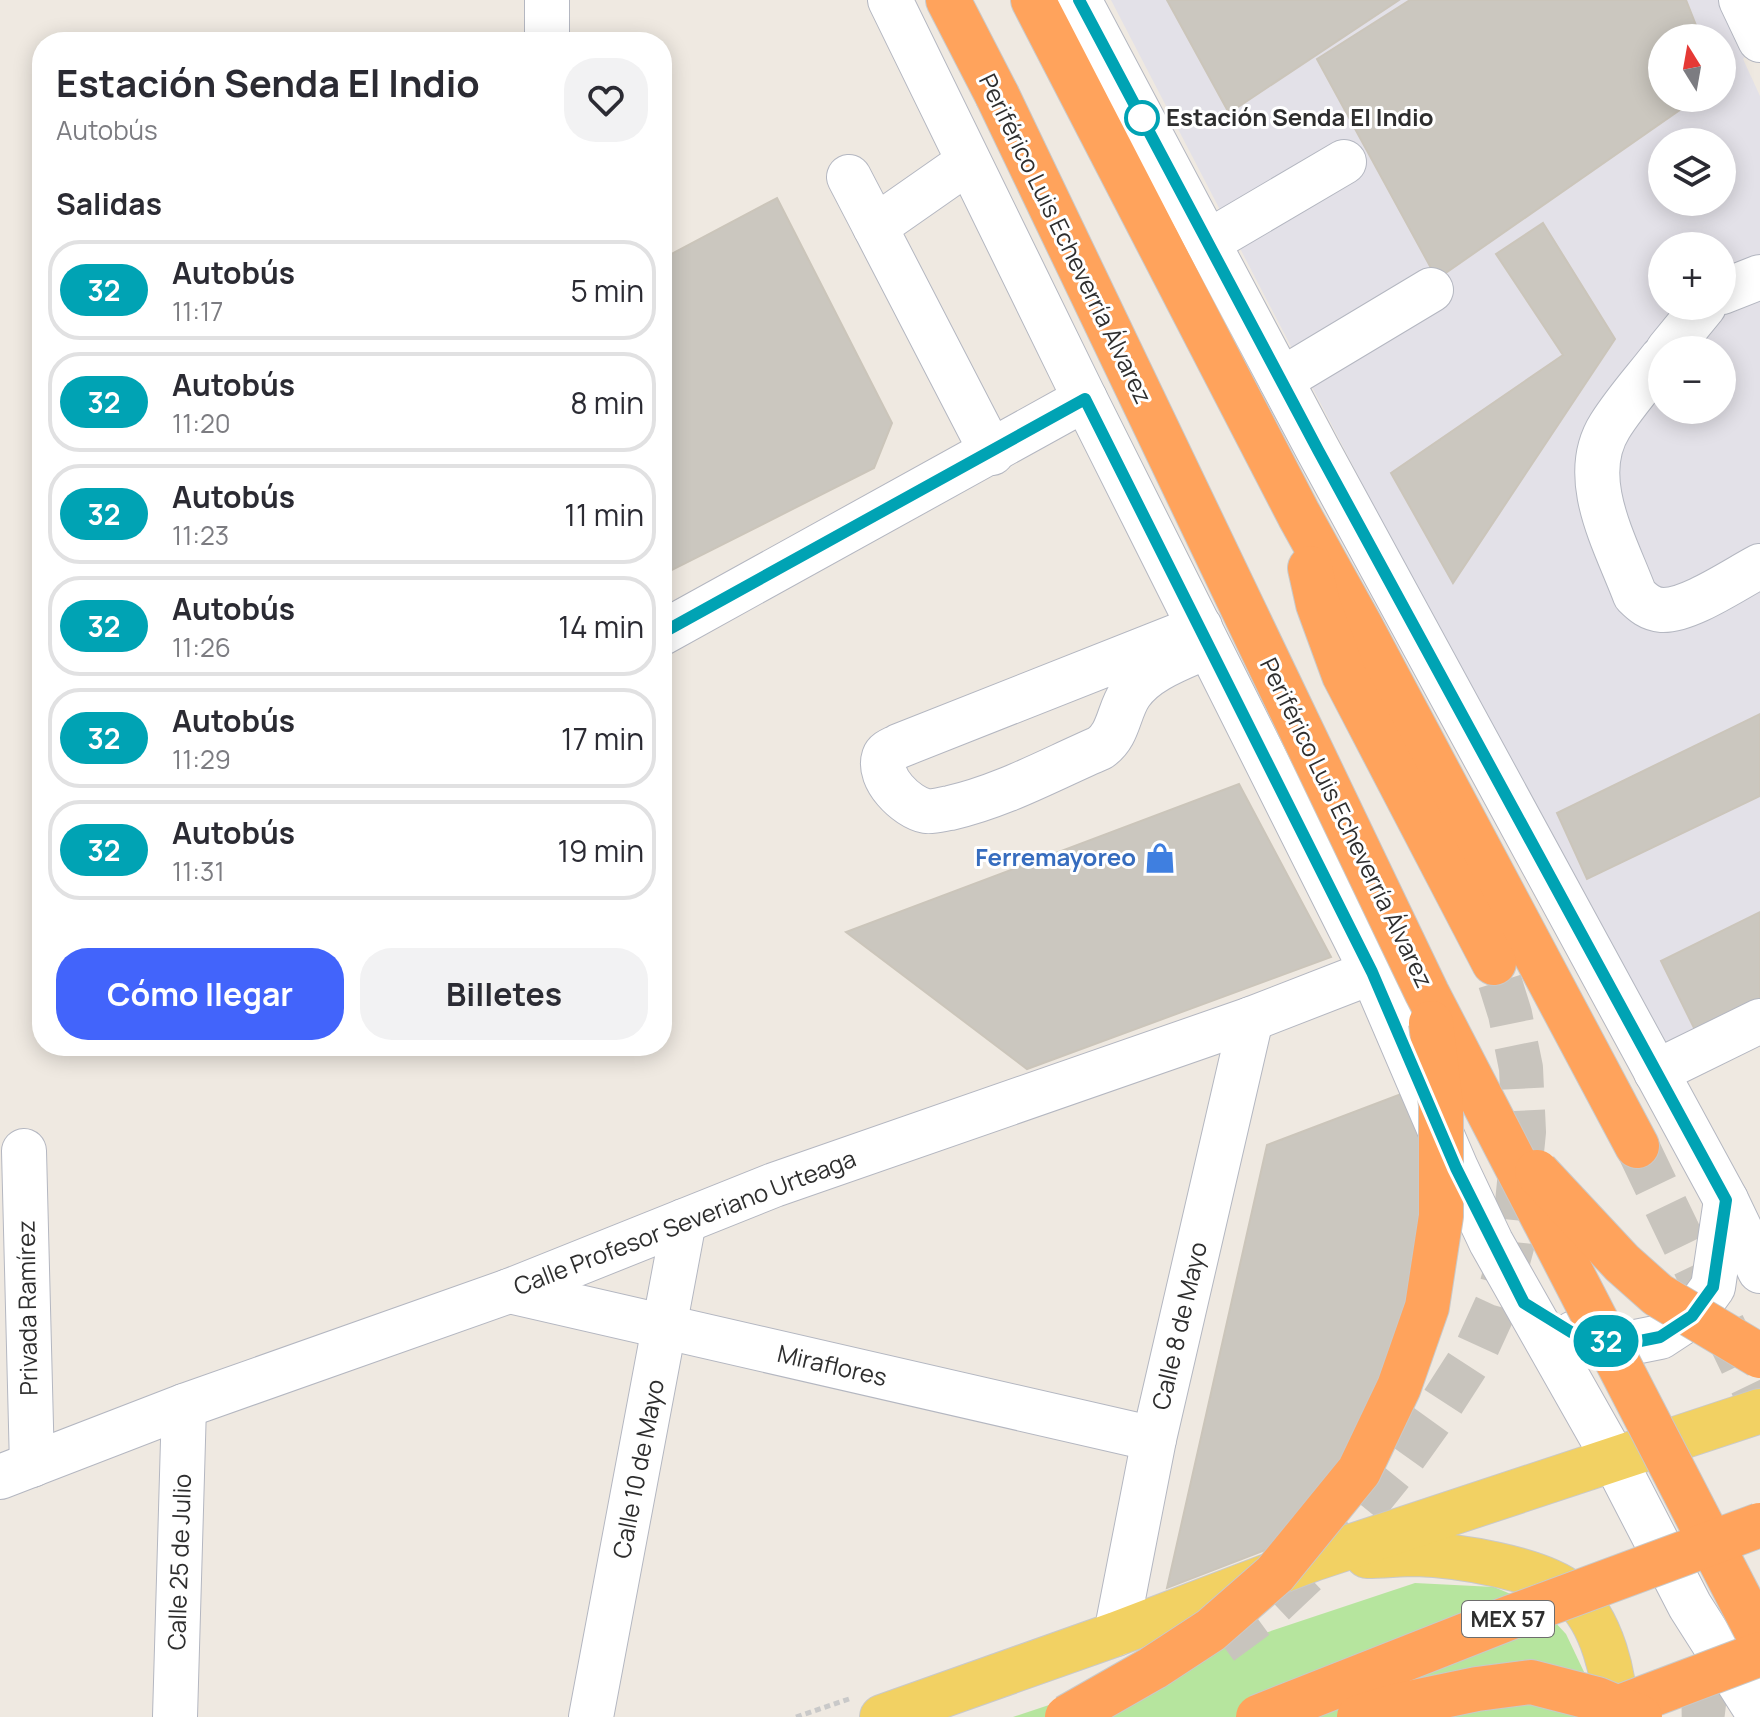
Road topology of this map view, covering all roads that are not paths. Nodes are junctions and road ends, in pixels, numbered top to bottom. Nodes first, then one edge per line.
1 (547, 0) edge
2 (890, 0) edge
3 (948, 0) edge
4 (1033, 0) edge
5 (1079, 0) edge
6 (1741, 0) edge
7 (547, 32) edge
8 (1760, 40) edge
9 (968, 162) junction
10 (1344, 162) dead end
11 (849, 177) dead end
12 (875, 227) junction
13 (1208, 242) junction
14 (1760, 277) edge
15 (1736, 286) edge
16 (1431, 290) dead end
17 (1693, 320) edge
18 (1679, 336) edge
19 (1648, 376) edge
20 (1281, 380) junction
21 (1085, 399) junction
22 (992, 453) junction
23 (1299, 515) junction
24 (1760, 566) edge
25 (672, 628) edge
26 (1204, 636) junction
27 (1494, 963) tunnel mouth
28 (1372, 972) junction
29 (1427, 993) junction
30 (1251, 1019) junction
31 (1760, 1021) edge
32 (1656, 1072) junction
33 (1500, 1132) junction
34 (1637, 1144) tunnel mouth
35 (24, 1151) dead end
36 (1726, 1200) junction
37 (684, 1221) junction
38 (1760, 1271) edge
39 (509, 1291) junction
40 (1524, 1303) junction
41 (666, 1328) junction
42 (1760, 1356) edge
43 (184, 1406) junction
44 (1760, 1411) edge
45 (1154, 1439) junction
46 (1615, 1461) junction
47 (16, 1471) edge
48 (1760, 1525) edge
49 (1313, 1559) junction
50 (1116, 1634) junction
51 (1760, 1638) edge
52 (1760, 1654) edge
53 (1760, 1716) edge
54 (175, 1717) edge
55 (591, 1717) edge
56 (882, 1717) edge
57 (1067, 1717) edge
58 (1258, 1717) edge
59 (1359, 1717) edge
60 (1593, 1717) edge
61 (1615, 1717) edge
62 (1640, 1717) edge

1 - 7 street
2 - 9 street
3 - 29 highway, Periférico Luis Echeverría Álvarez, bridge
4 - 23 highway
5 - 13 street
6 - 8 street
9 - 12 street
9 - 21 street
10 - 13 street
11 - 12 street
12 - 22 street
13 - 20 street
14 - 15 street
16 - 20 street
17 - 18 street
19 - 24 street
20 - 32 street
21 - 22 street
21 - 26 street
22 - 25 street
23 - 27 highway
23 - 34 highway
26 - 26 street
26 - 28 street
28 - 30 street, Calle Profesor Severiano Urteaga
28 - 40 street
29 - 33 highway, Periférico Luis Echeverría Álvarez, bridge
29 - 57 highway, bridge
30 - 37 street, Calle Profesor Severiano Urteaga
30 - 45 street, Calle 8 de Mayo
31 - 32 street
32 - 36 street
33 - 42 highway, bridge
33 - 51 highway, Periférico Luis Echeverría Álvarez, bridge
35 - 47 street, Privada Ramírez
36 - 38 street
36 - 40 street
37 - 39 street, Calle Profesor Severiano Urteaga
37 - 41 street, Calle 10 de Mayo
39 - 41 street, Miraflores
39 - 43 street, Calle Profesor Severiano Urteaga
40 - 46 street
41 - 45 street, Miraflores
41 - 55 street, Calle 10 de Mayo
43 - 47 street, Calle Profesor Severiano Urteaga
43 - 54 street, Calle 25 de Julio
44 - 46 main road
45 - 50 street, Calle 8 de Mayo
46 - 49 main road
46 - 53 street
48 - 58 highway, MEX 57, bridge
49 - 50 main road
49 - 61 main road
50 - 56 main road
52 - 60 highway, bridge
59 - 62 highway, bridge

